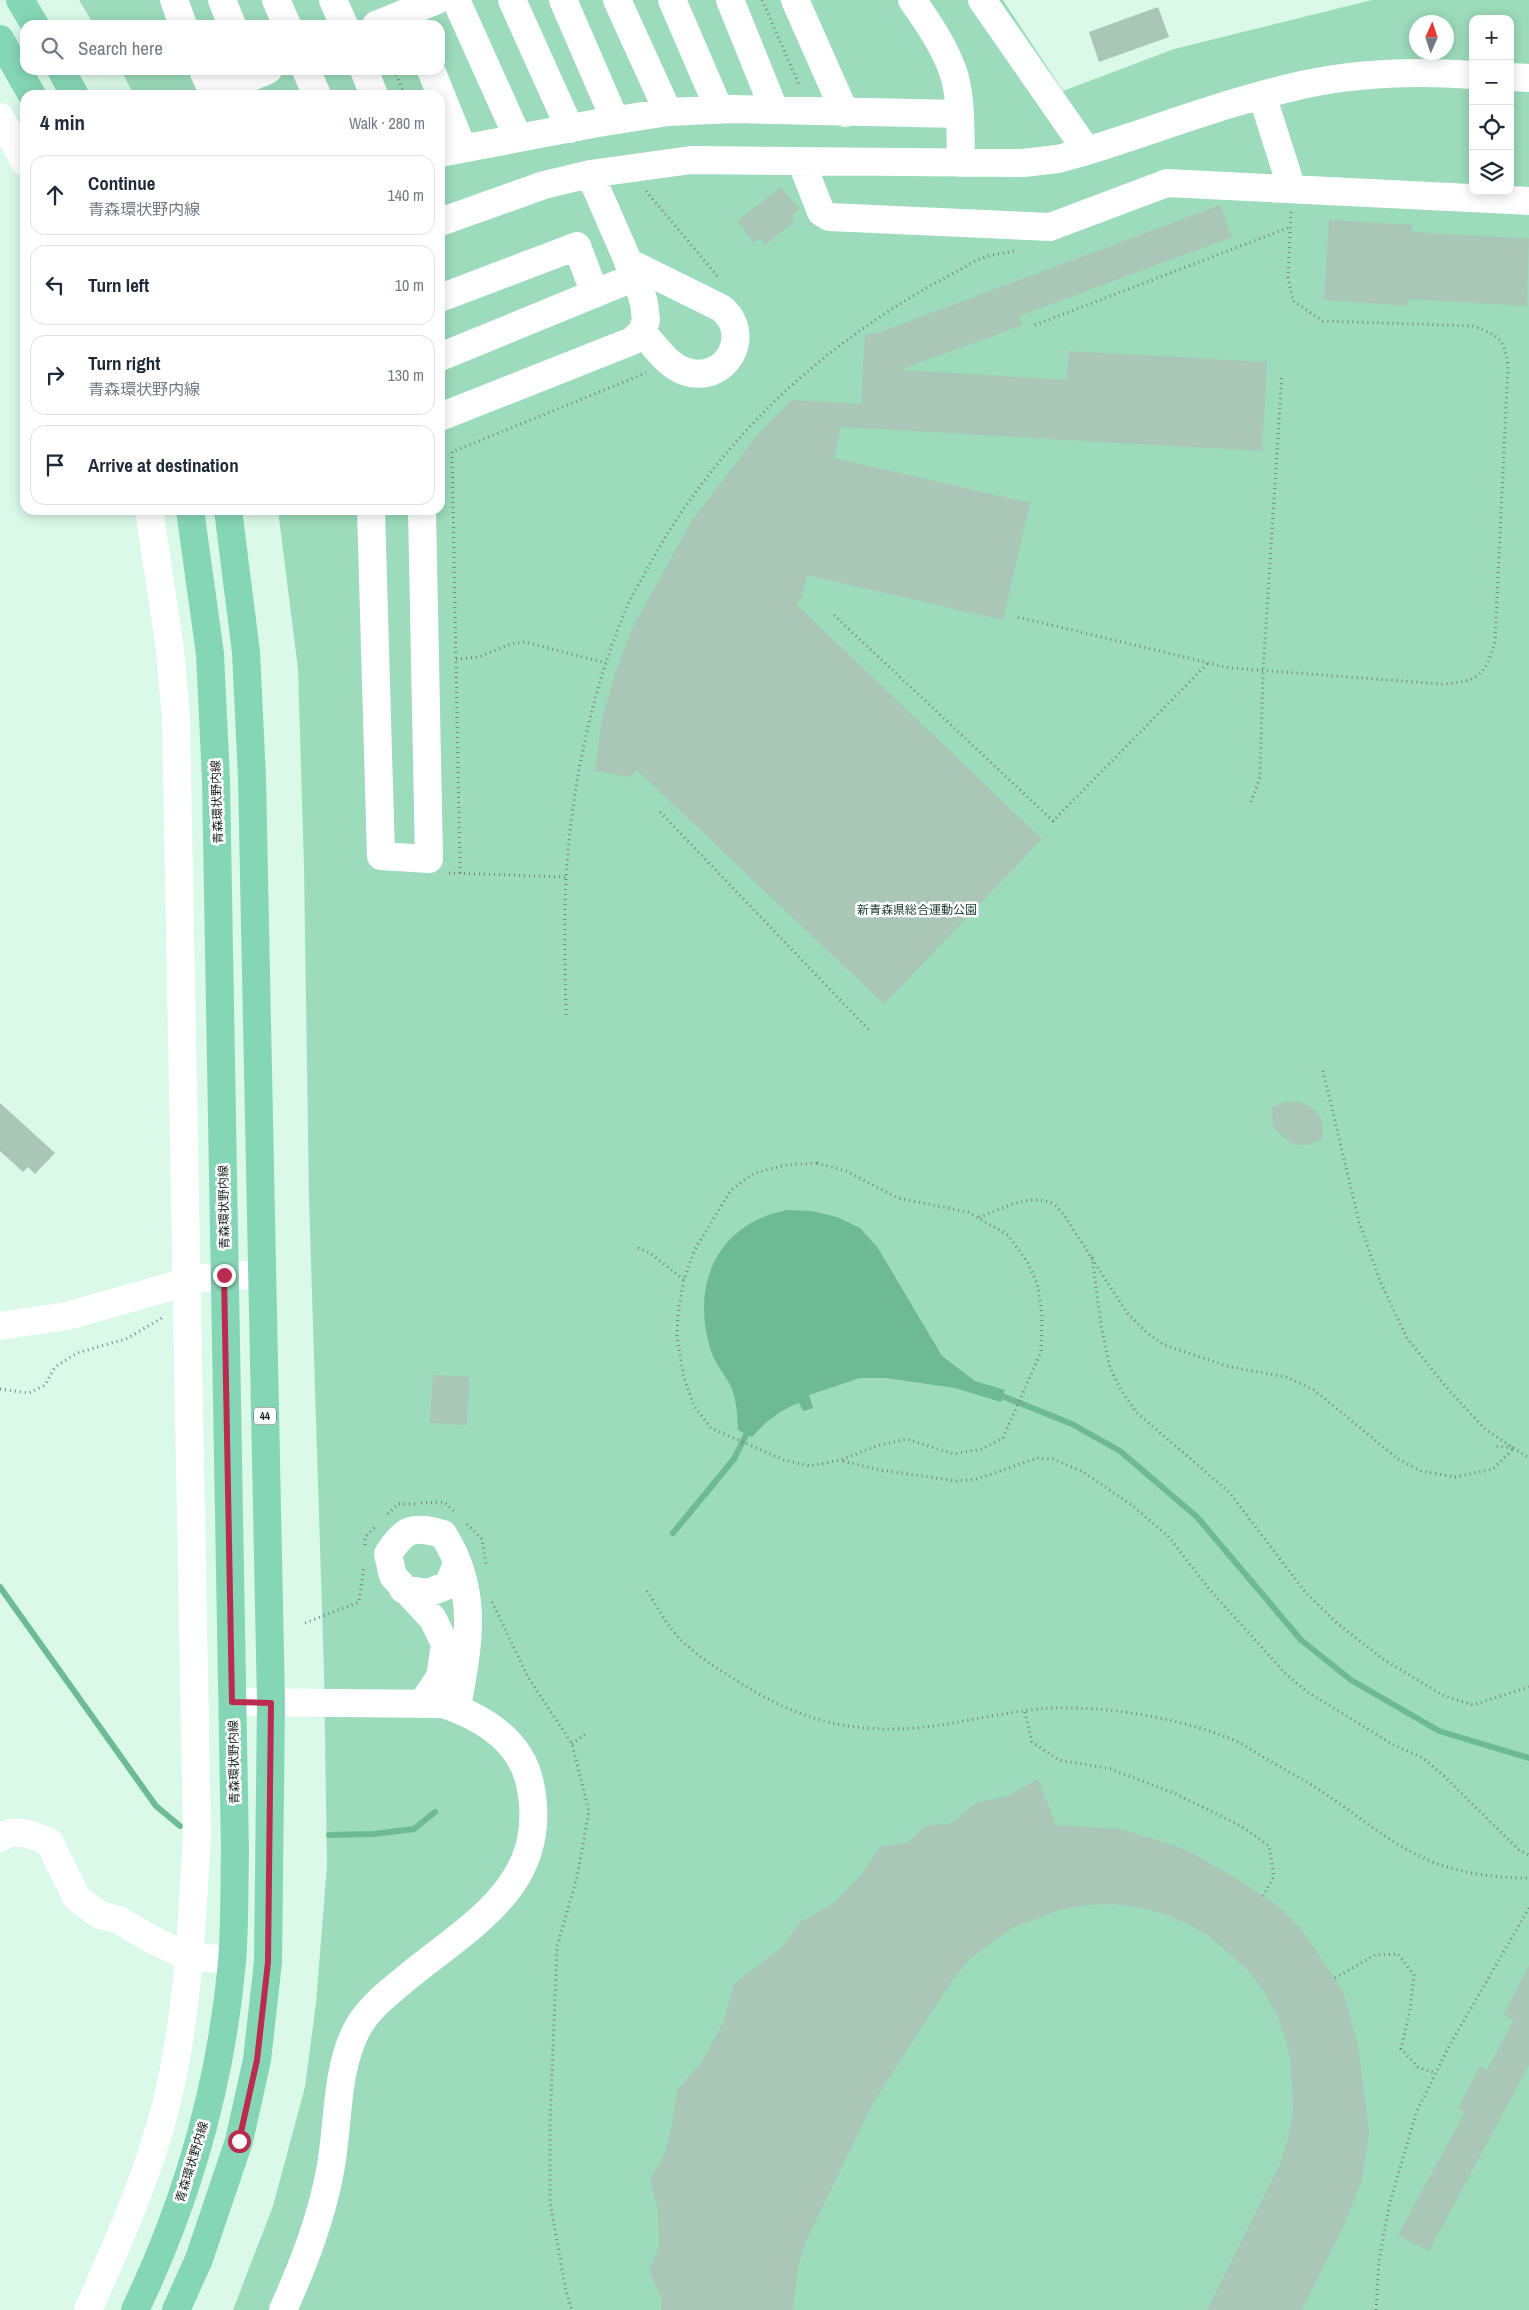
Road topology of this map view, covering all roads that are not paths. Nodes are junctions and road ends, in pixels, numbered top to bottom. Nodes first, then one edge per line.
1 (20, 0) edge
2 (174, 0) edge
3 (222, 0) edge
4 (276, 0) edge
5 (333, 0) edge
6 (437, 0) edge
7 (456, 0) edge
8 (512, 0) edge
9 (563, 0) edge
10 (618, 0) edge
11 (672, 0) edge
12 (730, 0) edge
13 (795, 0) edge
14 (912, 0) edge
15 (982, 0) edge
16 (408, 12) edge
17 (32, 20) edge
18 (181, 20) edge
19 (230, 20) edge
20 (285, 20) edge
21 (342, 20) edge
22 (388, 20) edge
23 (0, 39) edge
24 (20, 74) edge
25 (21, 75) edge
26 (64, 75) edge
27 (308, 75) edge
28 (366, 75) edge
29 (433, 75) edge
30 (1469, 75) edge
31 (1514, 77) edge
32 (259, 78) edge
33 (1529, 78) edge
34 (210, 86) edge
35 (29, 90) edge
36 (72, 90) edge
37 (314, 90) edge
38 (372, 90) edge
39 (437, 90) edge
40 (1262, 95) junction
41 (719, 109) junction
42 (774, 109) junction
43 (668, 112) junction
44 (845, 113) junction
45 (960, 114) junction
46 (0, 117) edge
47 (615, 120) junction
48 (445, 125) edge
49 (570, 129) junction
50 (518, 138) junction
51 (451, 150) edge
52 (1087, 151) junction
53 (20, 153) edge
54 (801, 160) junction
55 (961, 164) junction
56 (590, 174) junction
57 (1292, 200) junction
58 (1529, 201) edge
59 (445, 220) edge
60 (632, 270) junction
61 (595, 294) junction
62 (445, 296) edge
63 (642, 332) junction
64 (445, 356) edge
65 (445, 415) edge
66 (150, 515) edge
67 (191, 515) edge
68 (229, 515) edge
69 (370, 515) edge
70 (422, 515) edge
71 (258, 1095) junction
72 (222, 1096) junction
73 (262, 1274) junction
74 (224, 1275) junction
75 (188, 1292) junction
76 (0, 1326) edge
77 (457, 1564) junction
78 (403, 1589) junction
79 (232, 1702) junction
80 (271, 1703) junction
81 (422, 1704) junction
82 (457, 1708) junction
83 (0, 1838) edge
84 (190, 1956) junction
85 (232, 1960) junction
86 (88, 2310) edge
87 (135, 2310) edge
88 (176, 2310) edge
89 (282, 2310) edge

1 - 17 main road
2 - 18 street
3 - 19 street
4 - 20 street
5 - 21 street
6 - 16 street
7 - 50 street
8 - 49 street
9 - 47 street
10 - 43 street
11 - 41 street
12 - 42 street
13 - 44 street
14 - 45 street
15 - 52 street
16 - 22 street
23 - 24 main road
25 - 35 main road
26 - 36 main road
27 - 37 street
28 - 38 street
29 - 39 street
30 - 40 street
31 - 33 street
32 - 34 street
40 - 52 street
40 - 57 street
41 - 42 street
41 - 43 street
42 - 44 street
43 - 47 street
44 - 45 street
45 - 55 street
46 - 53 street
47 - 49 street
48 - 51 street
49 - 50 street
50 - 51 street
52 - 55 street
54 - 55 street
54 - 56 street
54 - 57 street
56 - 59 street
56 - 60 street
57 - 58 street
60 - 61 street
60 - 63 street
60 - 63 street
61 - 62 street
61 - 64 street
63 - 65 street
66 - 75 street
67 - 72 main road, 青森環状野内線
68 - 71 main road, 44
69 - 70 street
71 - 72 main road
71 - 73 main road, 44
72 - 74 main road, 青森環状野内線
73 - 74 street
73 - 80 main road, 44
74 - 75 street
74 - 79 main road, 青森環状野内線
75 - 76 street
75 - 84 street
77 - 78 street
77 - 78 street
77 - 82 street
78 - 81 street
79 - 80 street
79 - 85 main road, 青森環状野内線
80 - 81 street
80 - 88 main road, 44
81 - 82 street
82 - 89 street
83 - 84 street
84 - 85 street
84 - 86 street
85 - 87 main road, 青森環状野内線

